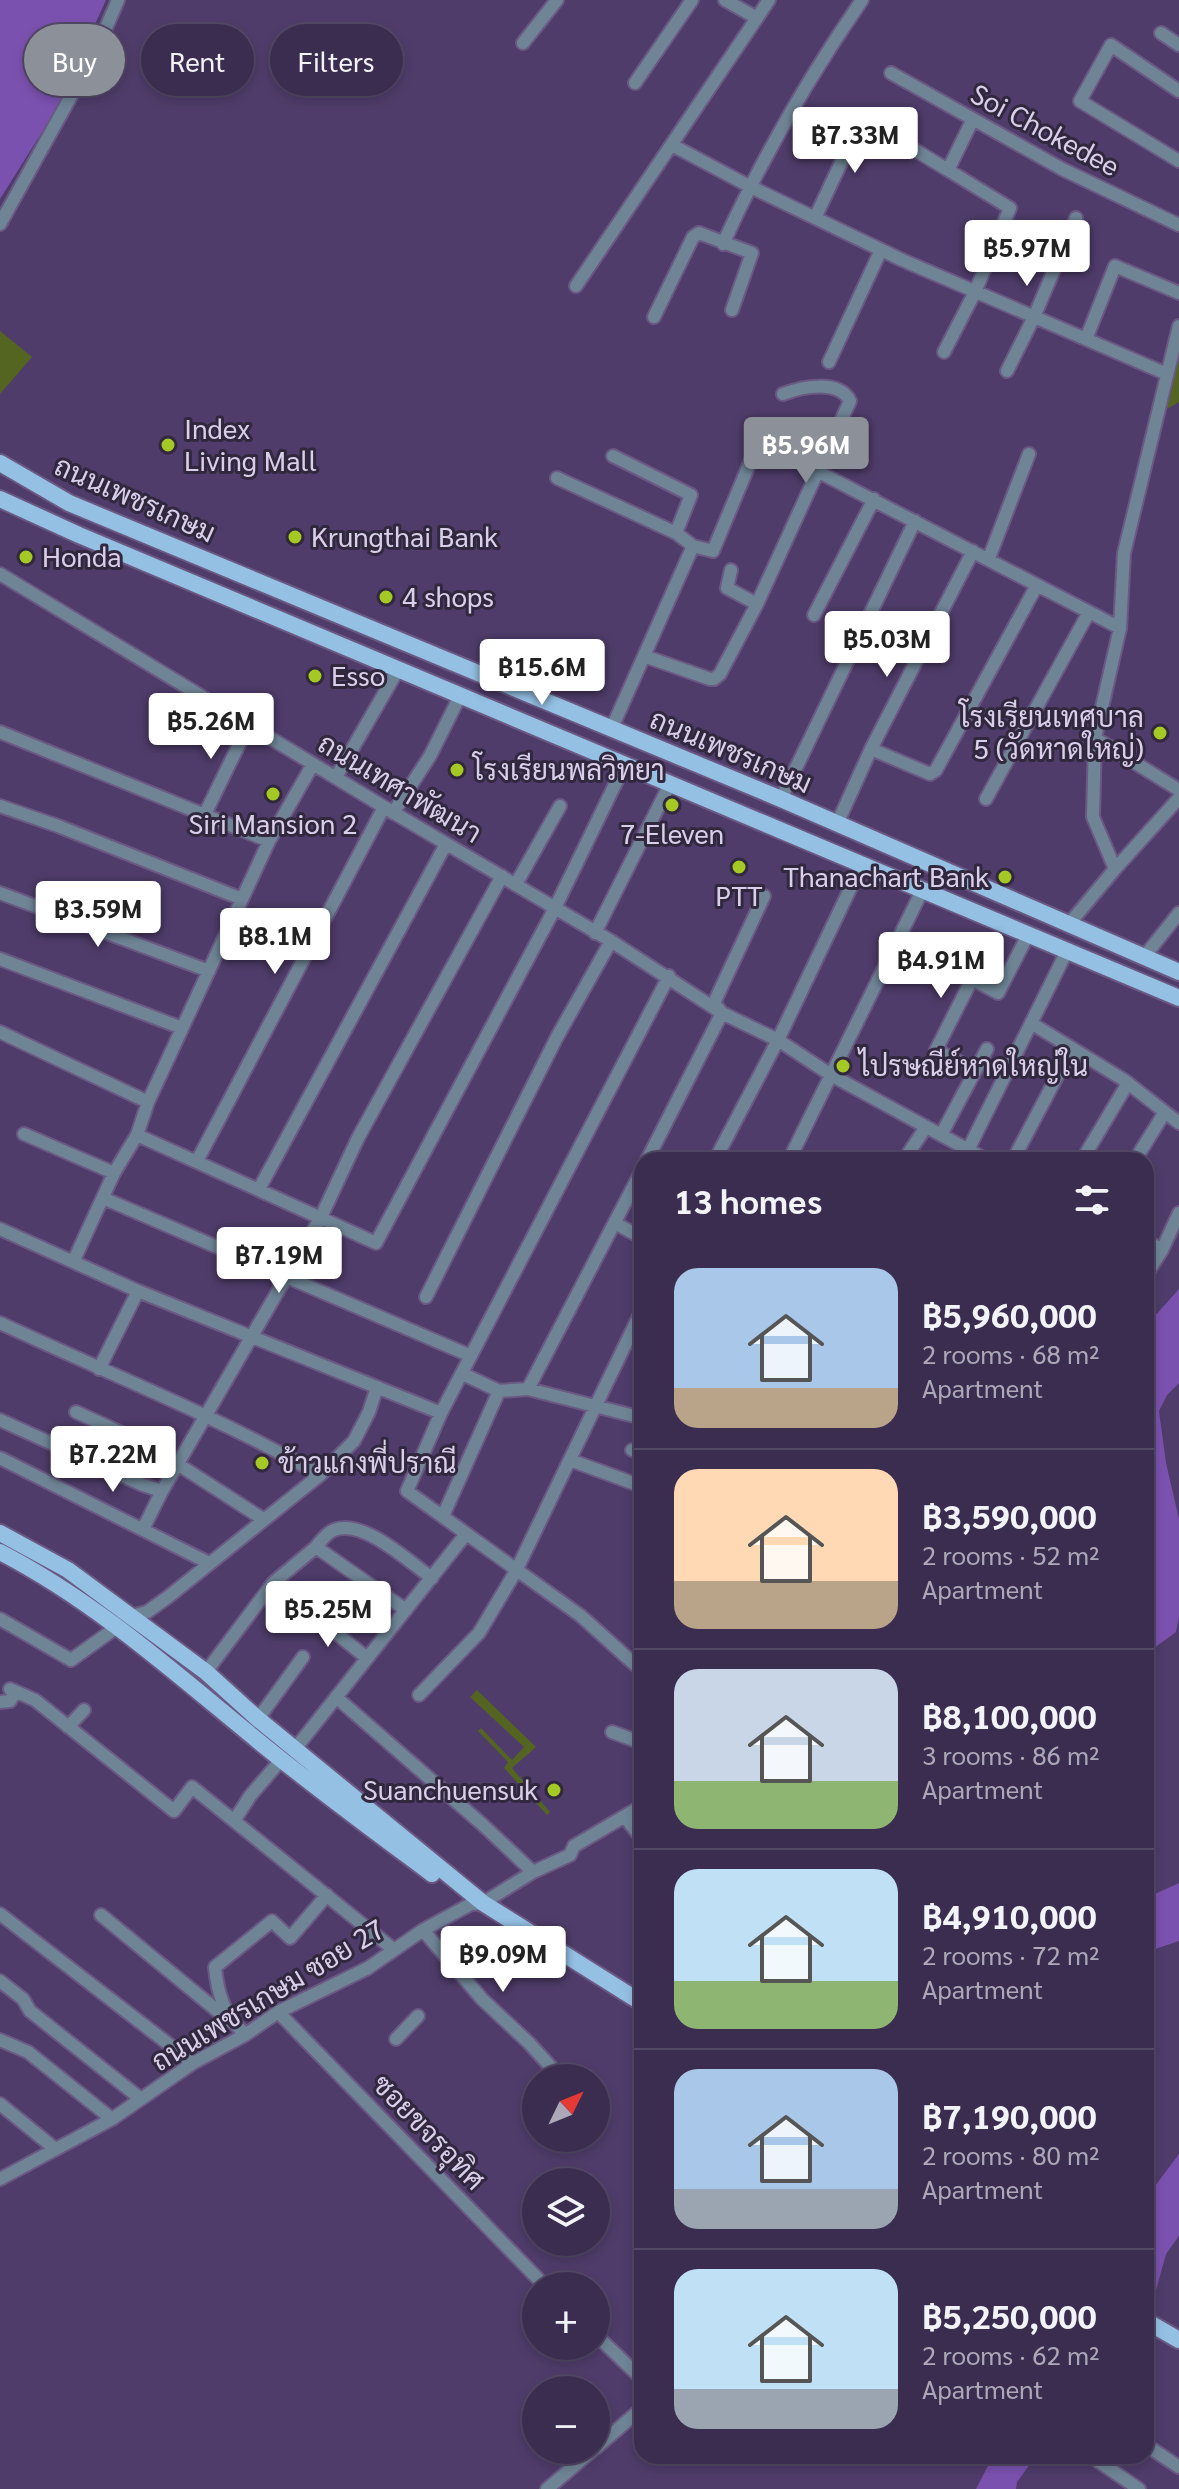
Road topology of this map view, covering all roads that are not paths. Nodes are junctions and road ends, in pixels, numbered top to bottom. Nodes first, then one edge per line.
1 (118, 0) edge
2 (557, 0) edge
3 (692, 0) edge
4 (725, 0) edge
5 (769, 0) edge
6 (862, 0) edge
7 (757, 18) junction
8 (1161, 33) dead end
9 (523, 43) dead end
10 (1179, 45) edge
11 (891, 73) dead end
12 (635, 83) dead end
13 (1179, 91) edge
14 (863, 116) dead end
15 (973, 119) junction
16 (672, 145) junction
17 (915, 150) dead end
18 (1179, 161) edge
19 (948, 170) junction
20 (749, 186) junction
21 (815, 218) junction
22 (1076, 218) dead end
23 (0, 224) edge
24 (1179, 225) edge
25 (723, 244) junction
26 (881, 250) junction
27 (576, 286) dead end
28 (975, 292) junction
29 (1179, 293) edge
30 (732, 310) dead end
31 (654, 317) dead end
32 (1034, 317) junction
33 (1179, 326) edge
34 (1086, 339) junction
35 (944, 352) dead end
36 (829, 362) dead end
37 (1007, 371) dead end
38 (1167, 374) junction
39 (783, 394) dead end
40 (1029, 454) dead end
41 (613, 456) dead end
42 (0, 463) edge
43 (820, 472) junction
44 (557, 478) dead end
45 (0, 499) edge
46 (874, 499) junction
47 (915, 521) junction
48 (676, 533) junction
49 (693, 546) junction
50 (973, 551) junction
51 (989, 558) junction
52 (731, 570) dead end
53 (0, 574) edge
54 (1037, 585) junction
55 (757, 604) junction
56 (323, 608) junction
57 (1089, 612) junction
58 (814, 615) dead end
59 (1120, 628) junction
60 (312, 631) junction
61 (644, 656) junction
62 (399, 668) junction
63 (461, 694) junction
64 (536, 698) junction
65 (525, 722) junction
66 (249, 724) junction
67 (611, 730) junction
68 (0, 732) edge
69 (1095, 738) junction
70 (871, 749) junction
71 (313, 764) junction
72 (625, 764) junction
73 (336, 777) junction
74 (670, 784) junction
75 (1179, 790) edge
76 (1179, 798) edge
77 (781, 799) junction
78 (986, 799) dead end
79 (0, 806) edge
80 (560, 806) dead end
81 (389, 810) junction
82 (205, 814) junction
83 (837, 824) junction
84 (269, 841) junction
85 (446, 844) junction
86 (918, 858) junction
87 (862, 864) junction
88 (1115, 869) junction
89 (956, 875) junction
90 (502, 876) junction
91 (516, 884) junction
92 (905, 884) junction
93 (922, 891) junction
94 (0, 893) edge
95 (764, 896) dead end
96 (242, 899) junction
97 (945, 900) junction
98 (555, 908) junction
99 (1179, 913) edge
100 (1069, 924) junction
101 (595, 933) junction
102 (1028, 935) junction
103 (611, 941) junction
104 (1067, 951) junction
105 (1144, 957) junction
106 (0, 959) edge
107 (209, 971) junction
108 (1179, 972) edge
109 (669, 976) junction
110 (1179, 998) edge
111 (722, 1013) junction
112 (1031, 1023) junction
113 (182, 1028) junction
114 (0, 1032) edge
115 (778, 1040) junction
116 (1072, 1048) junction
117 (987, 1049) dead end
118 (975, 1070) junction
119 (831, 1075) junction
120 (1128, 1083) junction
121 (148, 1102) junction
122 (1165, 1112) junction
123 (1179, 1123) edge
124 (926, 1127) junction
125 (24, 1134) dead end
126 (137, 1135) junction
127 (941, 1135) junction
128 (968, 1150) junction
129 (651, 1152) edge
130 (719, 1152) edge
131 (793, 1152) edge
132 (909, 1152) edge
133 (972, 1152) edge
134 (1017, 1152) edge
135 (1087, 1152) edge
136 (1140, 1152) edge
137 (197, 1161) junction
138 (114, 1173) junction
139 (634, 1186) edge
140 (259, 1189) junction
141 (103, 1198) junction
142 (1179, 1213) edge
143 (321, 1217) junction
144 (615, 1223) junction
145 (0, 1229) edge
146 (634, 1234) edge
147 (1154, 1246) edge
148 (1162, 1250) junction
149 (74, 1260) junction
150 (1154, 1262) edge
151 (284, 1277) junction
152 (138, 1291) junction
153 (426, 1297) dead end
154 (0, 1323) edge
155 (634, 1327) edge
156 (253, 1335) junction
157 (471, 1356) junction
158 (99, 1369) junction
159 (463, 1374) junction
160 (377, 1387) junction
161 (528, 1389) junction
162 (499, 1391) junction
163 (595, 1408) junction
164 (76, 1412) dead end
165 (441, 1413) junction
166 (207, 1416) junction
167 (634, 1416) edge
168 (0, 1420) edge
169 (0, 1458) edge
170 (570, 1460) junction
171 (180, 1463) junction
172 (320, 1475) junction
173 (634, 1483) edge
174 (162, 1491) junction
175 (443, 1516) junction
176 (263, 1519) junction
177 (143, 1529) junction
178 (0, 1531) edge
179 (466, 1534) junction
180 (316, 1547) junction
181 (5, 1555) edge
182 (209, 1563) junction
183 (516, 1571) junction
184 (432, 1578) junction
185 (406, 1610) junction
186 (311, 1613) dead end
187 (131, 1616) junction
188 (0, 1619) edge
189 (117, 1627) junction
190 (303, 1657) dead end
191 (367, 1658) junction
192 (634, 1664) edge
193 (206, 1672) junction
194 (419, 1695) dead end
195 (336, 1697) junction
196 (0, 1702) edge
197 (84, 1710) dead end
198 (258, 1719) junction
199 (68, 1727) junction
200 (612, 1732) dead end
201 (634, 1740) edge
202 (295, 1749) junction
203 (281, 1760) junction
204 (634, 1811) edge
205 (625, 1817) junction
206 (234, 1821) junction
207 (634, 1829) edge
208 (533, 1872) junction
209 (327, 1895) junction
210 (477, 1903) junction
211 (101, 1915) dead end
212 (2, 1919) edge
213 (423, 1930) junction
214 (393, 1949) junction
215 (0, 1981) edge
216 (634, 1998) edge
217 (634, 2011) edge
218 (278, 2012) junction
219 (418, 2016) dead end
220 (243, 2032) junction
221 (396, 2039) dead end
222 (0, 2040) edge
223 (193, 2063) junction
224 (548, 2064) edge
225 (141, 2099) junction
226 (0, 2104) edge
227 (112, 2119) junction
228 (54, 2148) junction
229 (0, 2179) edge
230 (531, 2272) edge
231 (1154, 2326) edge
232 (1179, 2340) edge
233 (610, 2348) edge
234 (634, 2371) edge
235 (634, 2415) edge
236 (610, 2436) edge
237 (1154, 2450) edge
238 (577, 2464) edge
239 (1102, 2464) edge
240 (1179, 2467) edge
241 (547, 2489) edge
242 (1139, 2489) edge

1 - 23 street
2 - 9 street
3 - 12 street
4 - 7 street
5 - 7 street
6 - 20 street
7 - 16 street
8 - 10 street
11 - 15 street, Soi Chokedee
13 - 18 street
14 - 21 street
15 - 19 street
15 - 24 street, Soi Chokedee
16 - 20 street
16 - 27 street
17 - 19 street
19 - 28 street
20 - 21 street
20 - 25 street
21 - 26 street
22 - 32 street
25 - 30 street
25 - 31 street
26 - 28 street
26 - 36 street
28 - 32 street
28 - 35 street
29 - 34 street
32 - 34 street
32 - 37 street
33 - 38 street
34 - 38 street
38 - 59 street
39 - 43 street
40 - 51 street
41 - 48 street
42 - 56 main road, ถนนเพชรเกษม
43 - 46 street
43 - 49 street
43 - 55 street
44 - 48 street
45 - 60 main road, ถนนเพชรเกษม
46 - 47 street
46 - 58 street
47 - 50 street
47 - 77 street
48 - 49 street
49 - 61 street
50 - 51 street
50 - 70 street
51 - 54 street
52 - 55 street
53 - 66 street, ถนนเทศาพัฒนา
54 - 57 street
54 - 70 street
55 - 61 street
56 - 60 main road
56 - 64 main road, ถนนเพชรเกษม
57 - 59 street
57 - 78 street
59 - 69 street
60 - 62 main road, ถนนเพชรเกษม
61 - 67 street
62 - 63 main road, ถนนเพชรเกษม
62 - 73 street
63 - 65 main road, ถนนเพชรเกษม
63 - 81 street
64 - 65 main road
64 - 67 main road, ถนนเพชรเกษม
65 - 72 main road, ถนนเพชรเกษม
66 - 71 street, ถนนเทศาพัฒนา
66 - 82 street
67 - 77 main road, ถนนเพชรเกษม
68 - 82 street
69 - 75 street
69 - 88 street
70 - 83 street
71 - 73 street, ถนนเทศาพัฒนา
71 - 84 street
72 - 74 main road, ถนนเพชรเกษม
72 - 98 street
73 - 81 street, ถนนเทศาพัฒนา
74 - 87 main road, ถนนเพชรเกษม
74 - 101 street
76 - 88 street
77 - 83 main road, ถนนเพชรเกษม
79 - 96 street
80 - 91 street
81 - 85 street, ถนนเทศาพัฒนา
81 - 137 street
82 - 84 street
83 - 86 main road, ถนนเพชรเกษม
84 - 96 street
85 - 90 street, ถนนเทศาพัฒนา
85 - 140 street
86 - 89 main road, ถนนเพชรเกษม
86 - 92 main road
87 - 92 main road, ถนนเพชรเกษม
87 - 115 street
88 - 100 street
89 - 97 main road
89 - 100 main road, ถนนเพชรเกษม
90 - 91 street, ถนนเทศาพัฒนา
90 - 143 street
91 - 98 street, ถนนเทศาพัฒนา
92 - 93 main road, ถนนเพชรเกษม
93 - 97 main road, ถนนเพชรเกษม
93 - 119 street
94 - 107 street
95 - 111 street
96 - 107 street
97 - 102 main road, ถนนเพชรเกษม
98 - 101 street, ถนนเทศาพัฒนา
98 - 143 street
99 - 105 street
100 - 105 main road, ถนนเพชรเกษม
101 - 103 street, ถนนเทศาพัฒนา
102 - 104 main road, ถนนเพชรเกษม
102 - 118 street
103 - 109 street, ถนนเทศาพัฒนา
103 - 153 street
104 - 110 main road, ถนนเพชรเกษม
104 - 112 street
105 - 108 main road, ถนนเพชรเกษม
106 - 113 street
107 - 113 street
109 - 111 street, ถนนเทศาพัฒนา
109 - 157 street
111 - 115 street, ถนนเทศาพัฒนา
111 - 129 street
112 - 116 street
112 - 128 street
113 - 121 street
114 - 121 street
115 - 119 street, ถนนเทศาพัฒนา
115 - 130 street
116 - 120 street
116 - 134 street
117 - 118 street
118 - 127 street
119 - 124 street, ถนนเทศาพัฒนา
119 - 131 street
120 - 122 street
120 - 135 street
121 - 126 street
122 - 123 street
122 - 136 street
124 - 127 street, ถนนเทศาพัฒนา
124 - 132 street
125 - 138 street
126 - 137 street
126 - 138 street
127 - 128 street, ถนนเทศาพัฒนา
128 - 133 street, ถนนเทศาพัฒนา
137 - 140 street
138 - 141 street
139 - 144 street
140 - 143 street
141 - 149 street
141 - 151 street
142 - 148 street
143 - 151 street
144 - 146 street
144 - 161 street
145 - 149 street
147 - 148 street
148 - 150 street
149 - 152 street
151 - 156 street
151 - 157 street
152 - 156 street
152 - 158 street
154 - 158 street
155 - 163 street
156 - 160 street
156 - 166 street
157 - 159 street
158 - 166 street
159 - 162 street
159 - 165 street
160 - 165 street
160 - 172 street
161 - 162 street
161 - 163 street
162 - 175 street
163 - 167 street
163 - 170 street
164 - 171 street
165 - 175 street
166 - 171 street
166 - 172 street
168 - 174 street
169 - 177 street
170 - 173 street
170 - 183 street
171 - 174 street
171 - 176 street
172 - 176 street
174 - 177 street
175 - 179 street
176 - 182 street
177 - 182 street
178 - 187 main road
179 - 183 street
179 - 184 street
180 - 184 street
180 - 185 street
180 - 193 street
181 - 189 main road
182 - 187 street
183 - 192 street
183 - 194 street
184 - 185 street
185 - 191 street
186 - 191 street
187 - 193 main road
188 - 189 street
189 - 203 main road
190 - 198 street
191 - 195 street
193 - 198 main road
195 - 202 street
195 - 208 street
196 - 199 street
197 - 199 street
198 - 202 main road
199 - 206 street
200 - 201 street
202 - 210 main road
203 - 206 street
203 - 210 main road
204 - 205 street, ถนนเพชรเกษม ซอย 27
205 - 207 street
205 - 208 street, ถนนเพชรเกษม ซอย 27
206 - 209 street
208 - 210 street, ถนนเพชรเกษม ซอย 27
209 - 214 street
209 - 220 street
210 - 213 street, ถนนเพชรเกษม ซอย 27
210 - 216 main road
210 - 217 main road
211 - 220 street
212 - 223 street
213 - 214 street, ถนนเพชรเกษม ซอย 27
213 - 224 street
214 - 218 street, ถนนเพชรเกษม ซอย 27
215 - 225 street
218 - 220 street, ถนนเพชรเกษม ซอย 27
218 - 230 street, ซอยขจรอุทิศ
219 - 221 street
220 - 223 street, ถนนเพชรเกษม ซอย 27
222 - 227 street
223 - 225 street, ถนนเพชรเกษม ซอย 27
225 - 227 street, ถนนเพชรเกษม ซอย 27
226 - 228 street
227 - 228 street, ถนนเพชรเกษม ซอย 27
228 - 229 street, ถนนเพชรเกษม ซอย 27
231 - 232 main road
233 - 234 street
235 - 236 street
237 - 240 street
238 - 241 street
239 - 242 street

